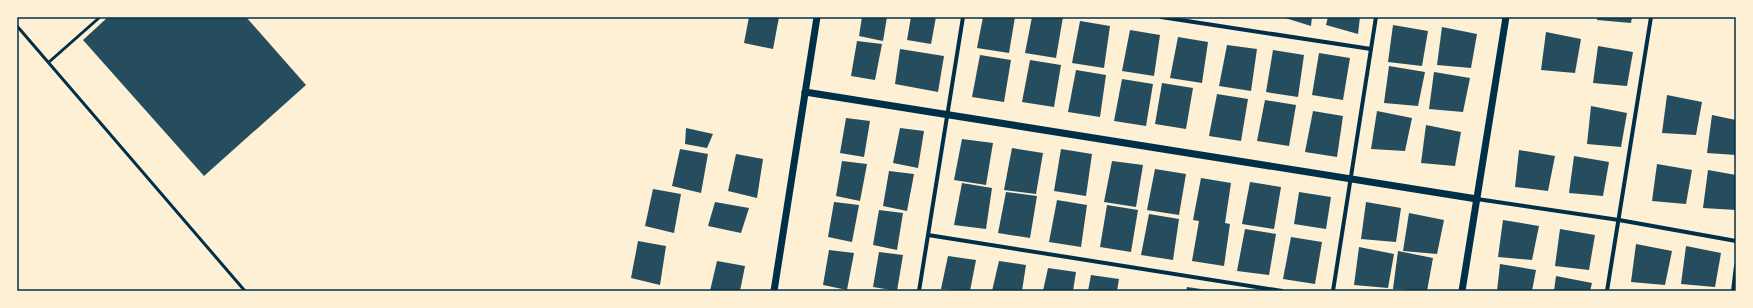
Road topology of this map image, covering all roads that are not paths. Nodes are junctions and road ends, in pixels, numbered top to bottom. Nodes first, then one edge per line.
1 (100, 17) edge
2 (817, 17) edge
3 (963, 17) edge
4 (1161, 17) edge
5 (1376, 17) edge
6 (1506, 17) edge
7 (1651, 17) edge
8 (17, 26) edge
9 (1371, 49) junction
10 (49, 62) junction
11 (805, 92) junction
12 (947, 116) junction
13 (1351, 179) junction
14 (1477, 199) junction
15 (1619, 220) junction
16 (928, 236) junction
17 (1736, 241) edge
18 (1736, 266) edge
19 (245, 291) edge
20 (774, 291) edge
21 (919, 291) edge
22 (1282, 291) edge
23 (1334, 291) edge
24 (1462, 291) edge
25 (1607, 291) edge
26 (1733, 291) edge

1 - 10 lane
2 - 11 street
3 - 12 street
4 - 9 street
5 - 9 street
6 - 14 street
7 - 15 street
8 - 10 lane
9 - 13 street
10 - 19 lane
11 - 12 street
11 - 20 street
12 - 13 street
12 - 16 street
13 - 14 street
13 - 23 street
14 - 15 street
14 - 24 street
15 - 17 street
15 - 25 street
16 - 21 street
16 - 22 street
18 - 26 street

